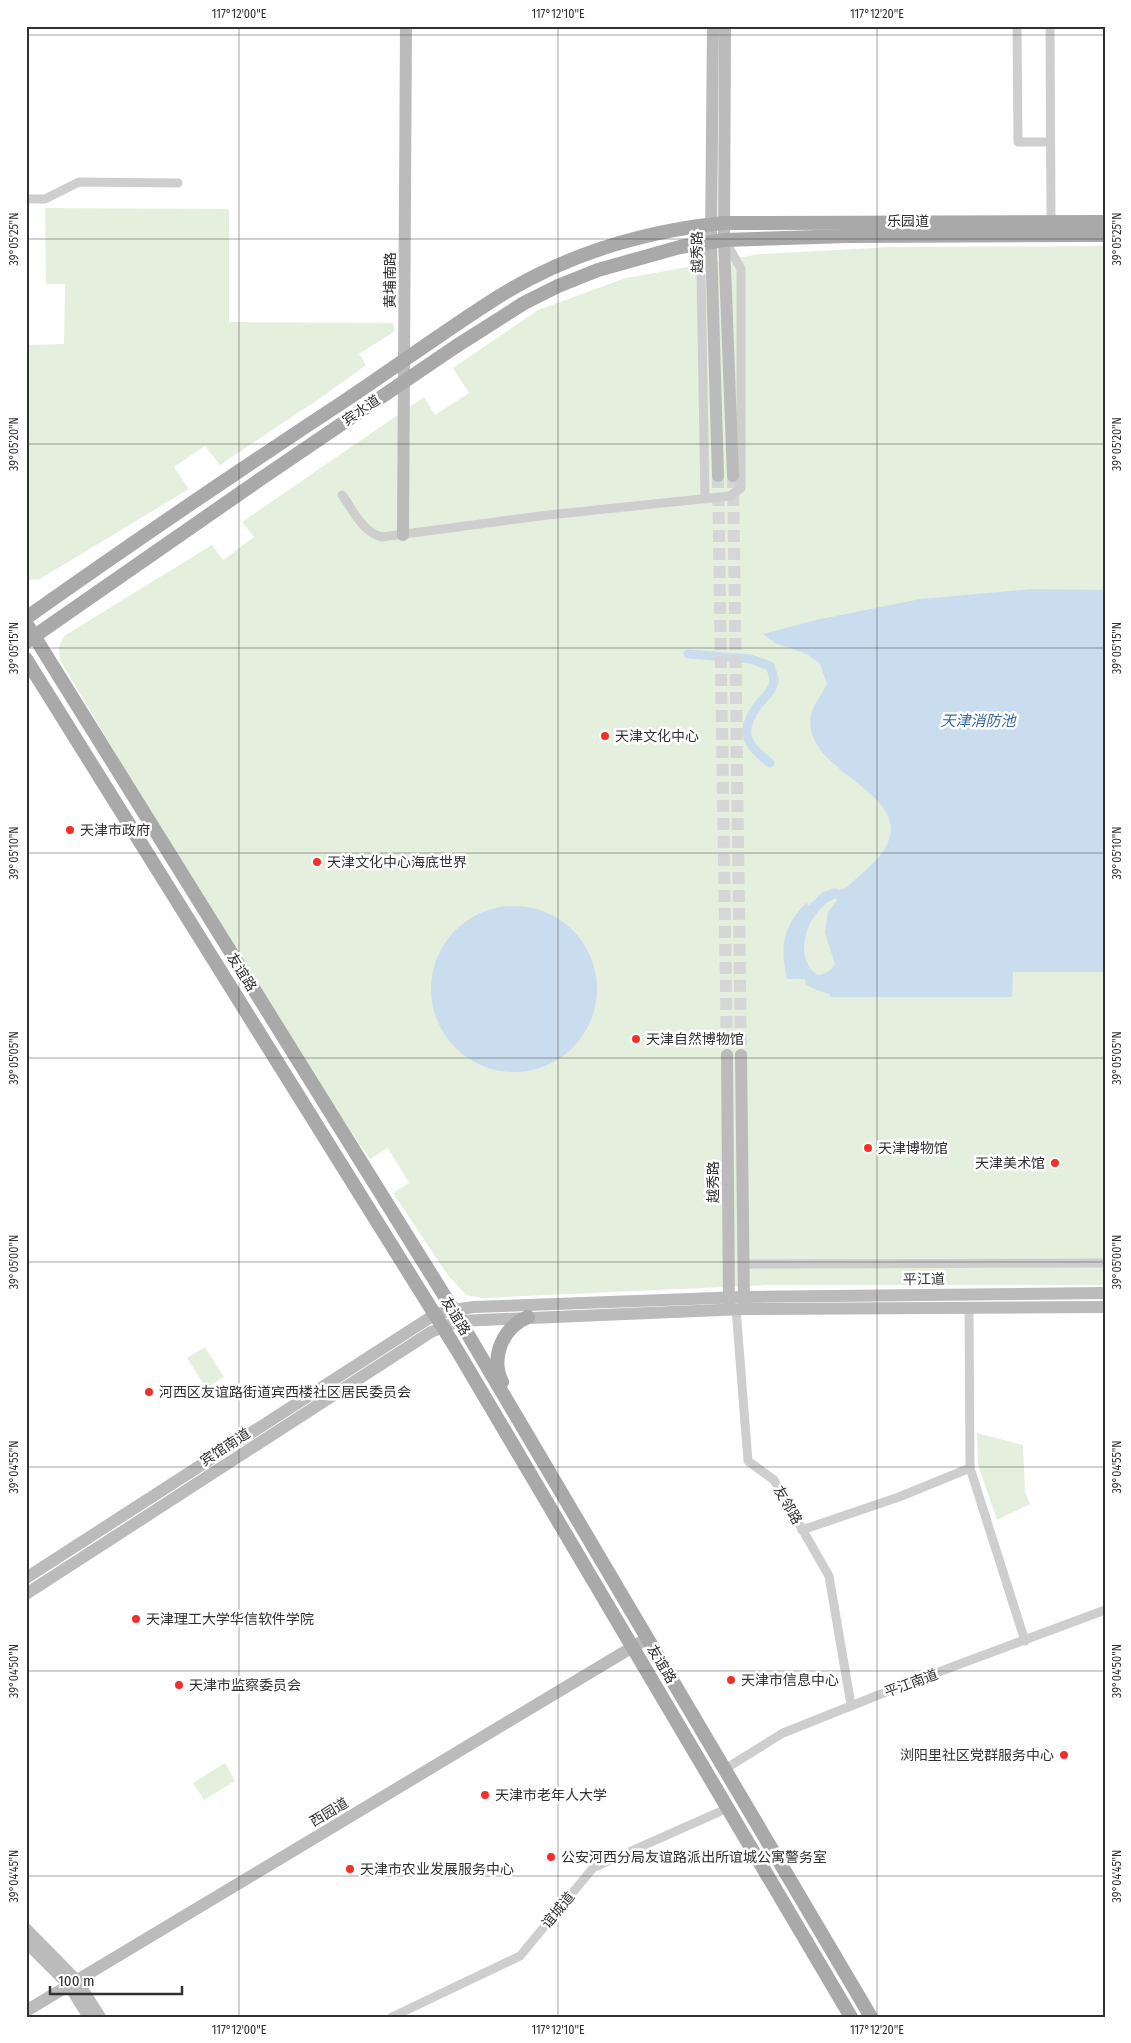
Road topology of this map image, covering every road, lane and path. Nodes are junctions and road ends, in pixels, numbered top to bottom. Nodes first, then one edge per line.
1 (406, 26) edge
2 (412, 26) edge
3 (713, 26) edge
4 (725, 26) edge
5 (1017, 26) edge
6 (1050, 26) edge
7 (1049, 142) junction
8 (178, 183) dead end
9 (26, 199) edge
10 (1105, 222) edge
11 (718, 224) junction
12 (1052, 228) junction
13 (1105, 235) edge
14 (718, 240) junction
15 (408, 359) junction
16 (408, 380) junction
17 (718, 476) tunnel mouth
18 (732, 476) tunnel mouth
19 (344, 494) dead end
20 (704, 498) junction
21 (406, 532) junction
22 (26, 618) edge
23 (26, 623) edge
24 (30, 639) edge
25 (26, 659) edge
26 (727, 1055) tunnel mouth
27 (741, 1055) tunnel mouth
28 (1105, 1263) edge
29 (744, 1264) junction
30 (1105, 1293) edge
31 (736, 1304) junction
32 (1105, 1307) edge
33 (969, 1309) junction
34 (456, 1315) junction
35 (528, 1317) junction
36 (438, 1321) junction
37 (515, 1415) junction
38 (970, 1468) junction
39 (802, 1530) junction
40 (26, 1578) edge
41 (26, 1594) edge
42 (1105, 1610) edge
43 (1025, 1641) junction
44 (648, 1642) junction
45 (635, 1650) junction
46 (851, 1706) junction
47 (725, 1769) junction
48 (728, 1808) junction
49 (26, 1929) edge
50 (26, 1942) edge
51 (56, 1965) junction
52 (72, 1986) junction
53 (52, 2000) junction
54 (26, 2011) edge
55 (30, 2017) edge
56 (89, 2017) edge
57 (100, 2017) edge
58 (392, 2017) edge
59 (851, 2017) edge
60 (871, 2017) edge

1 - 15 street, 黄埔南路
2 - 15 street, 黄埔南路
3 - 11 street, 越秀路
4 - 11 street, 越秀路
5 - 7 street
6 - 7 street
7 - 12 street
8 - 9 street
10 - 12 main road, 乐园道
11 - 12 main road, 乐园道
11 - 14 street, 越秀路
11 - 15 main road, 宾水道
12 - 13 main road, 乐园道
12 - 14 main road, 乐园道
14 - 16 main road, 宾水道
14 - 17 street, 越秀路
14 - 18 street, 越秀路
14 - 20 street
14 - 20 street
15 - 16 street, 黄埔南路
15 - 22 main road, 宾水道
16 - 21 street, 黄埔南路
16 - 24 main road, 宾水道
19 - 21 street
20 - 21 street
23 - 24 main road, 友谊路
24 - 34 main road, 友谊路
25 - 36 main road, 友谊路
26 - 31 street, 越秀路
27 - 29 street
28 - 29 street
29 - 31 street
30 - 31 street, 平江道
31 - 33 street
31 - 34 street
31 - 35 street
31 - 39 street, 友邻路
32 - 33 street
33 - 38 street
34 - 35 street
34 - 36 street
34 - 37 main road, 友谊路
35 - 37 main road
36 - 40 street, 宾馆南道
36 - 41 street, 宾馆南道
36 - 45 main road, 友谊路
37 - 44 main road, 友谊路
38 - 39 street
38 - 43 street
39 - 46 street, 友邻路
42 - 43 street, 平江南道
43 - 46 street, 平江南道
44 - 45 street, 西园道
44 - 47 main road, 友谊路
45 - 48 main road, 友谊路
45 - 52 street, 西园道
46 - 47 street, 平江南道
47 - 60 main road, 友谊路
48 - 58 street, 谊城道
48 - 59 main road, 友谊路
49 - 51 street
50 - 51 street
51 - 52 street
51 - 53 street
52 - 53 street, 西园道
52 - 56 street
52 - 57 street
53 - 54 street, 西园道
53 - 55 street, 西园道

